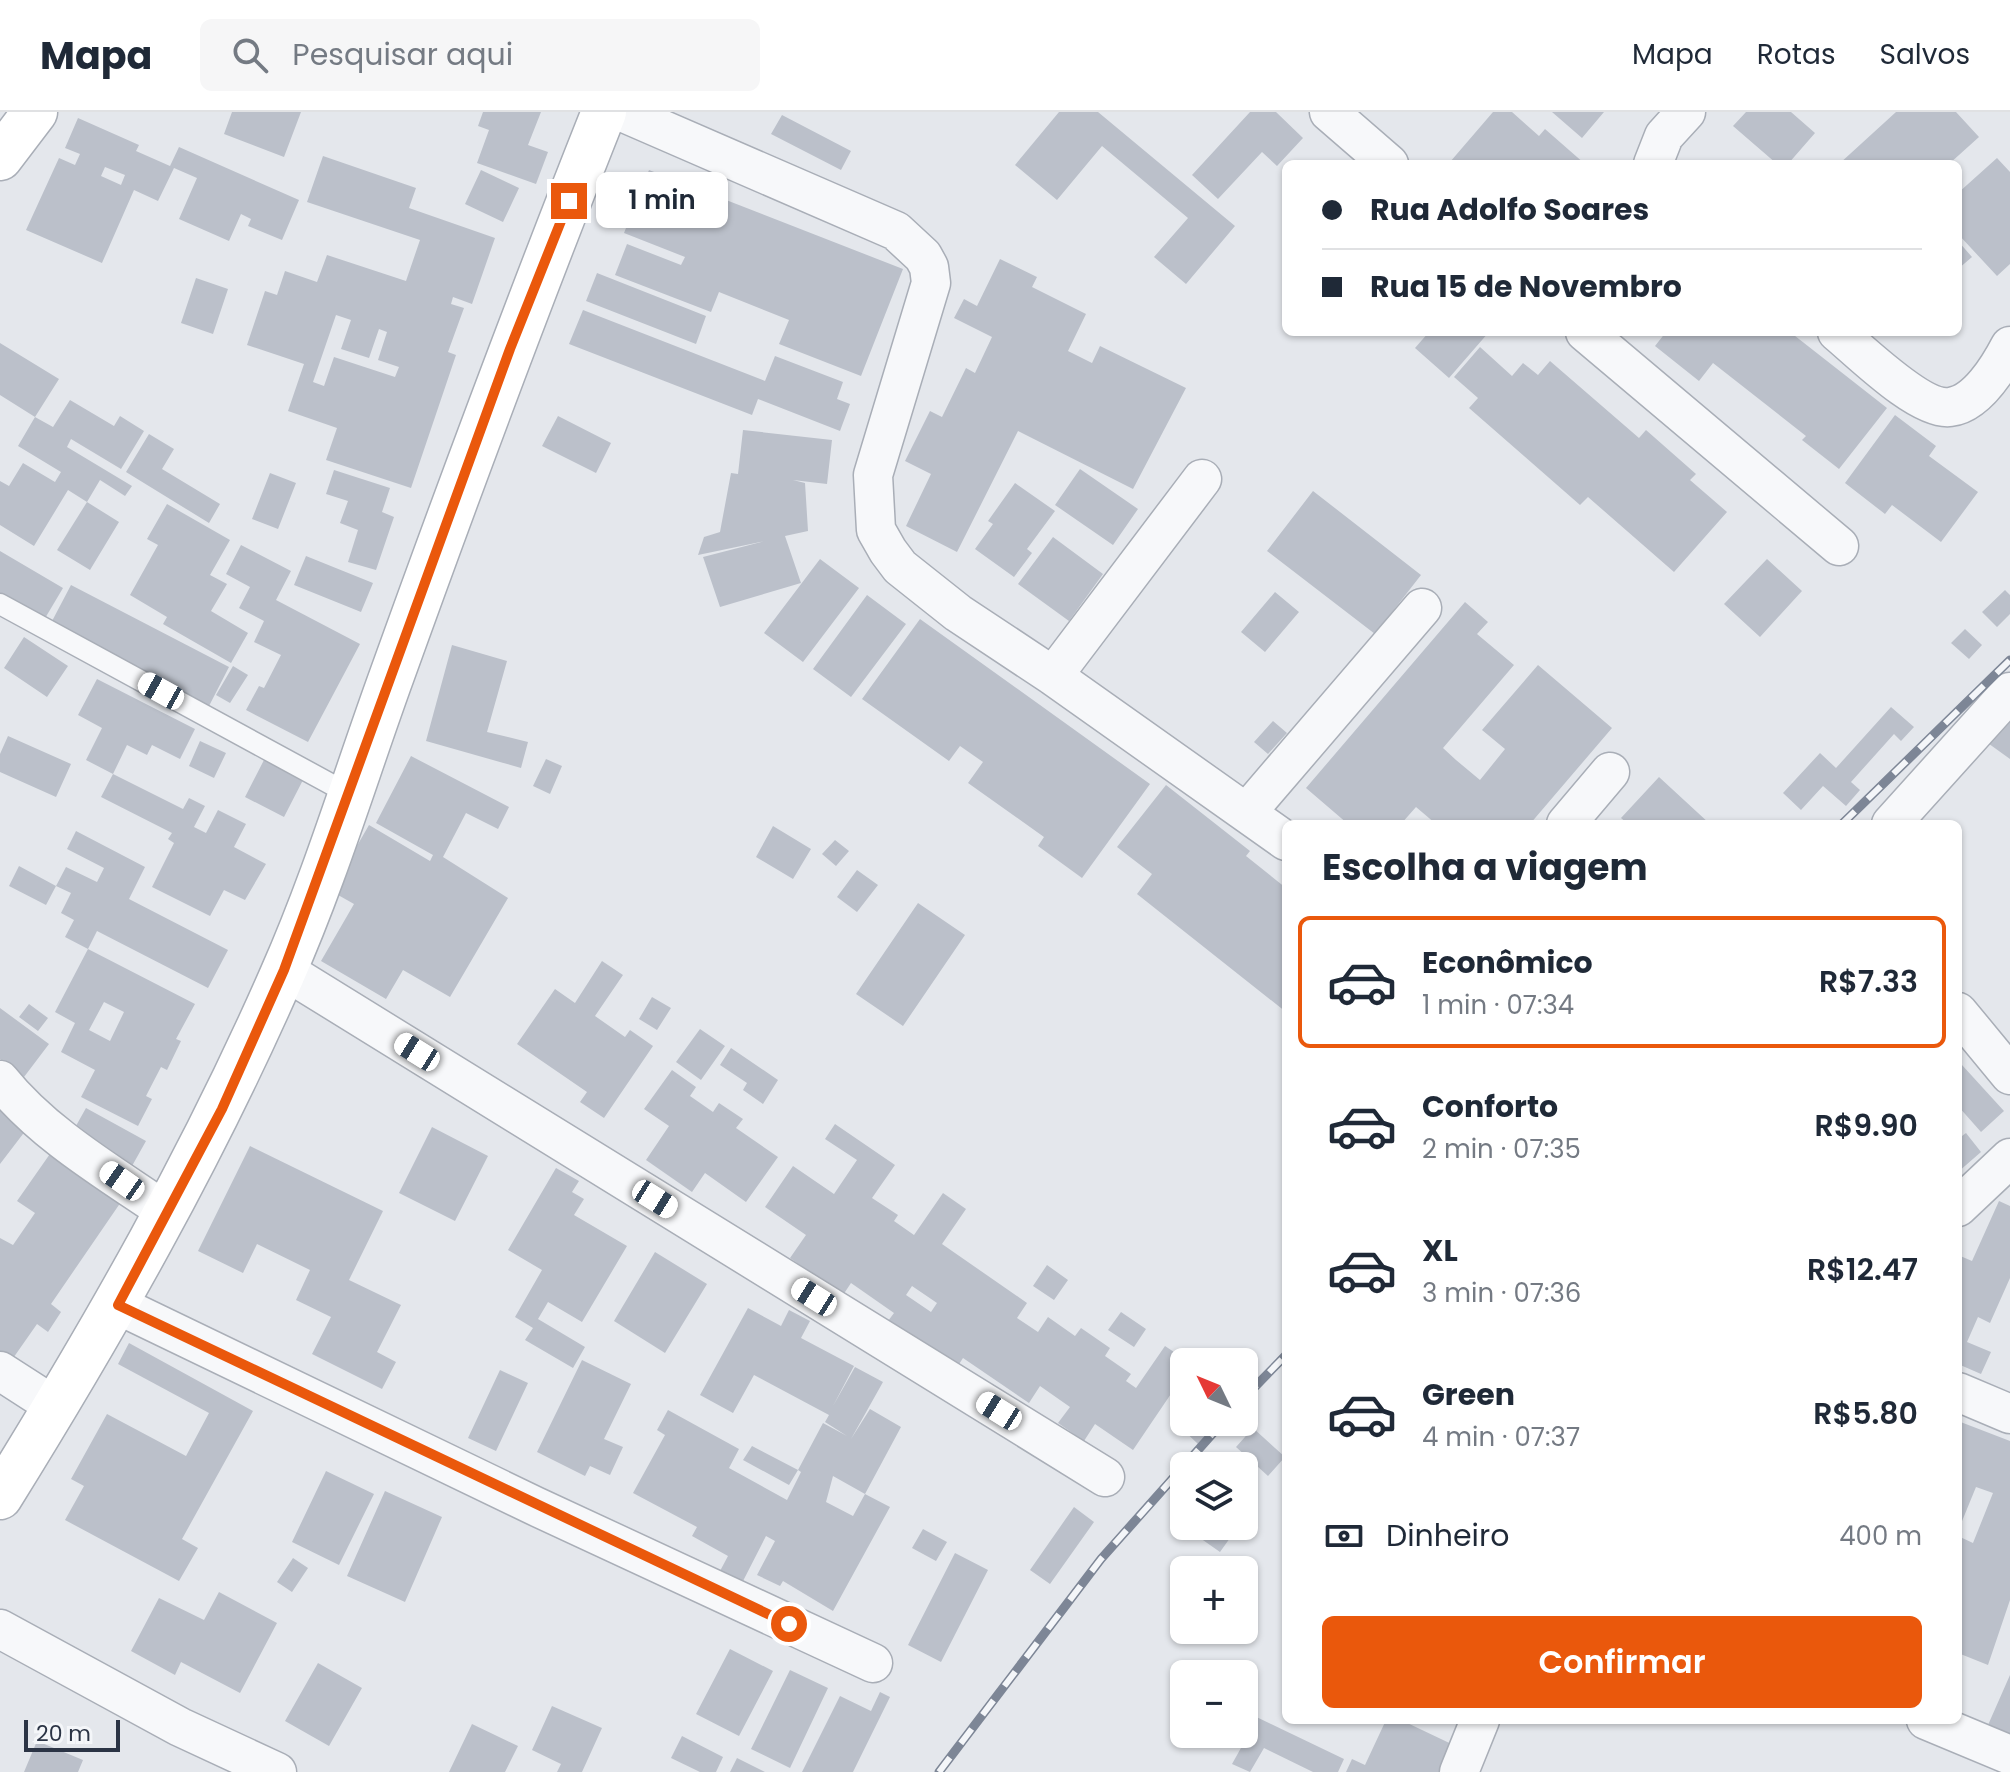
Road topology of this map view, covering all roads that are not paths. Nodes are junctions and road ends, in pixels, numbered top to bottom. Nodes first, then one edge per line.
1 (35, 112) edge
2 (604, 112) edge
3 (622, 112) edge
4 (1329, 112) edge
5 (1686, 112) edge
6 (0, 158) edge
7 (1384, 160) edge
8 (1653, 160) edge
9 (1590, 336) edge
10 (1842, 336) edge
11 (2010, 346) edge
12 (1202, 479) dead end
13 (1839, 546) dead end
14 (0, 604) edge
15 (1422, 608) dead end
16 (1053, 676) junction
17 (2010, 692) edge
18 (1610, 772) dead end
19 (349, 794) junction
20 (1247, 812) junction
21 (1569, 820) edge
22 (1895, 820) edge
23 (1282, 838) edge
24 (284, 970) junction
25 (1962, 1017) edge
26 (2010, 1075) edge
27 (0, 1080) edge
28 (2010, 1158) edge
29 (1962, 1203) edge
30 (168, 1213) junction
31 (118, 1305) junction
32 (0, 1371) edge
33 (1962, 1394) edge
34 (56, 1407) junction
35 (2010, 1414) edge
36 (1105, 1477) dead end
37 (0, 1497) edge
38 (0, 1629) edge
39 (873, 1663) dead end
40 (1478, 1724) edge
41 (1936, 1724) edge
42 (2010, 1755) edge
43 (277, 1772) edge
44 (1459, 1772) edge

1 - 6 main road
2 - 19 main road
3 - 16 street
4 - 7 street
5 - 8 street
9 - 13 street
10 - 11 street
12 - 16 street
14 - 19 lane
15 - 20 street
16 - 20 street
17 - 22 street
18 - 21 street
19 - 24 main road
20 - 23 street
24 - 30 main road
24 - 36 street
25 - 26 street
27 - 30 street
28 - 29 street
30 - 31 main road
31 - 34 main road
31 - 39 street
32 - 34 street
33 - 35 street
34 - 37 main road
38 - 43 street
40 - 44 street
41 - 42 street

